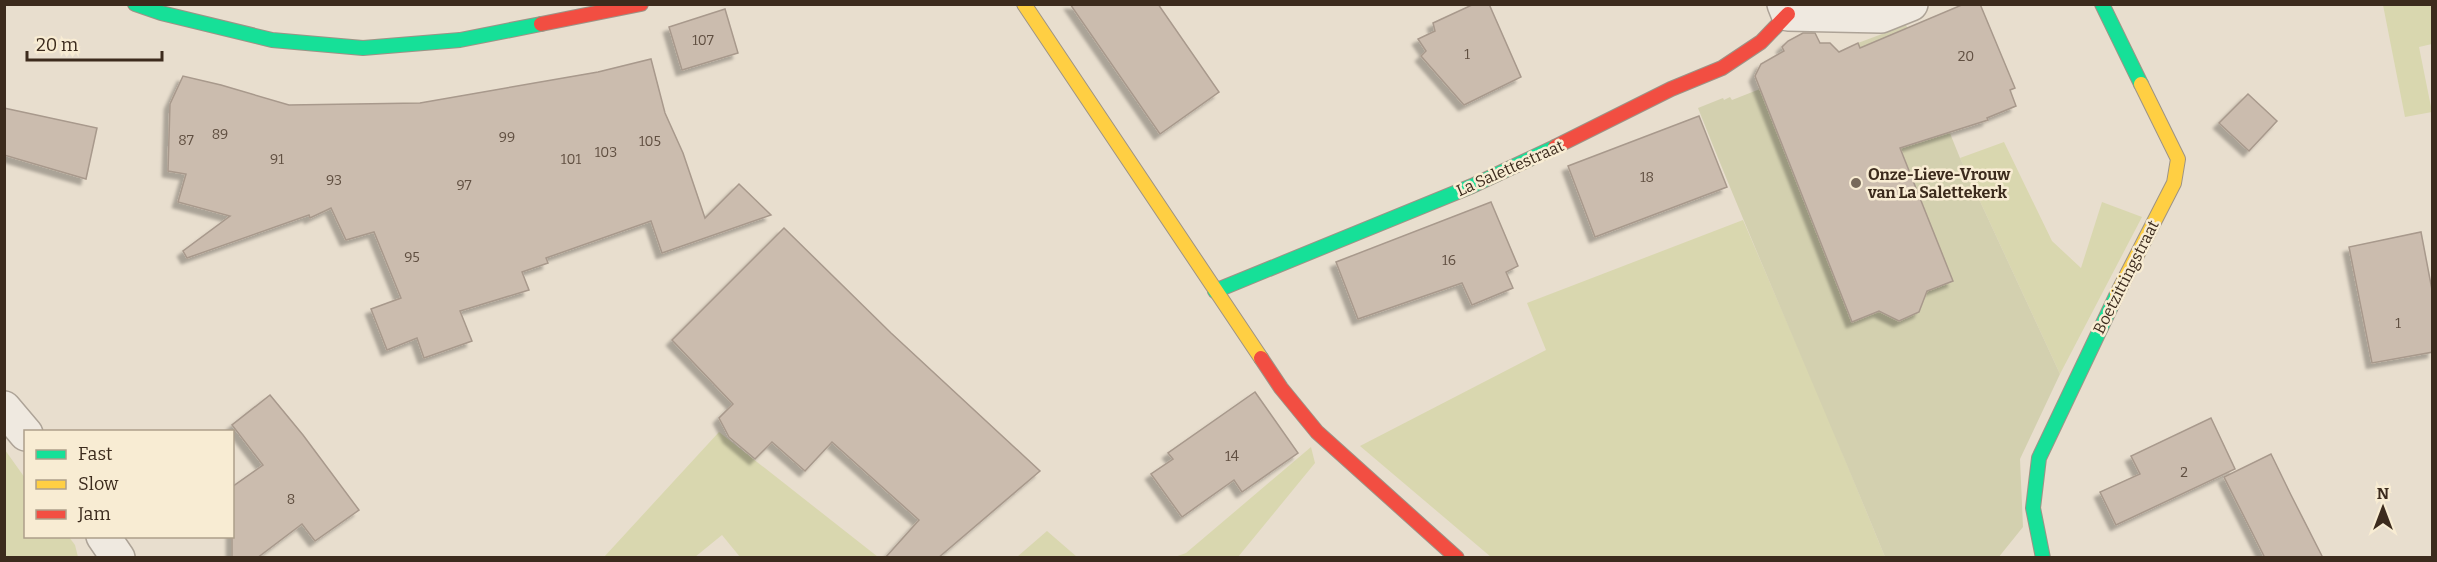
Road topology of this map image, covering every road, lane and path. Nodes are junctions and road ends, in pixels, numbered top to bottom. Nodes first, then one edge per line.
1 (135, 4) edge
2 (641, 4) edge
3 (1024, 4) edge
4 (1911, 4) edge
5 (2102, 4) edge
6 (1786, 9) edge
7 (1215, 291) junction
8 (4, 408) edge
9 (24, 432) edge
10 (103, 538) edge
11 (118, 558) edge
12 (1457, 558) edge
13 (2043, 558) edge

1 - 2 street
3 - 7 street
4 - 6 street, La Salettestraat
5 - 13 street, Boetzittingstraat
6 - 7 street, La Salettestraat
7 - 12 street
8 - 9 street
10 - 11 street

